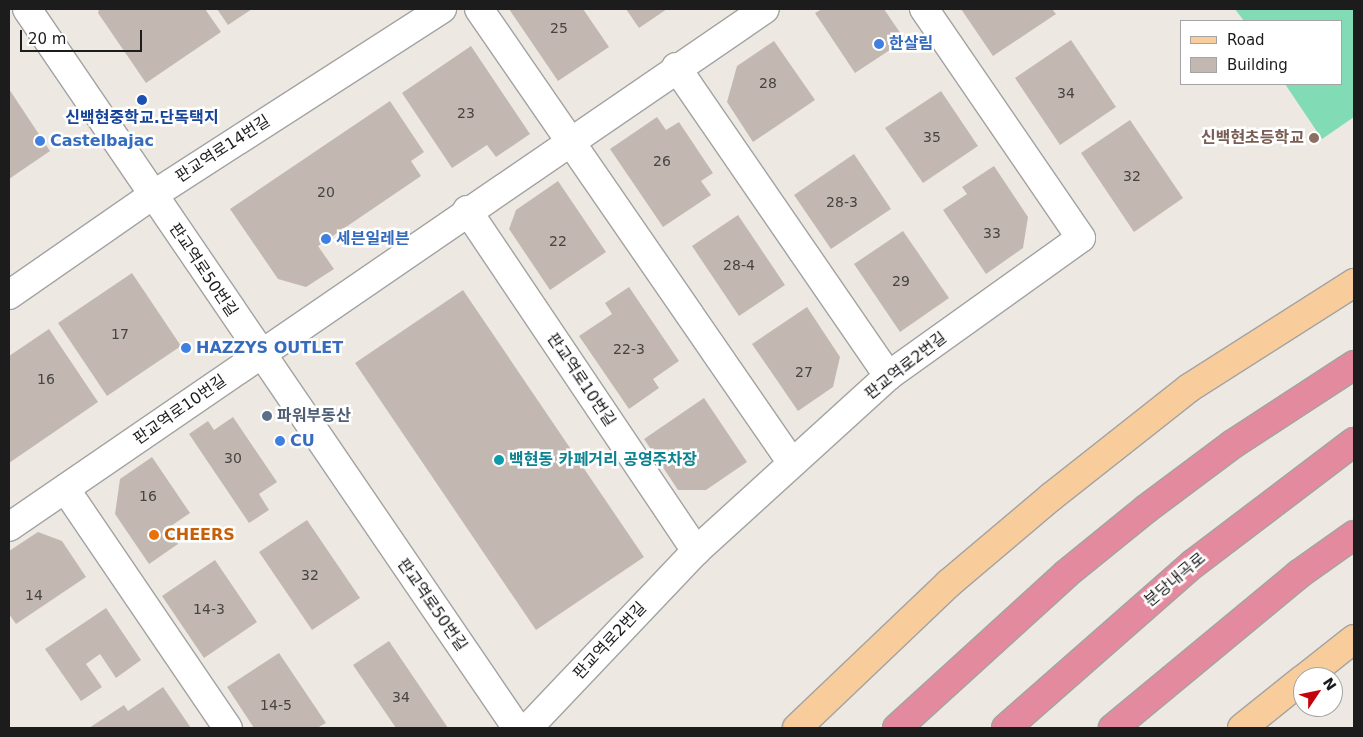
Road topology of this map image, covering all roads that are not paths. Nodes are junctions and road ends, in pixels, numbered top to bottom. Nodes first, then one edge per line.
1 (28, 9) edge
2 (442, 9) edge
3 (479, 9) edge
4 (765, 9) edge
5 (924, 9) edge
6 (676, 67) junction
7 (569, 140) junction
8 (152, 195) junction
9 (467, 210) junction
10 (1354, 282) edge
11 (9, 295) edge
12 (260, 354) junction
13 (1354, 365) edge
14 (888, 376) junction
15 (1354, 442) edge
16 (792, 464) junction
17 (66, 490) junction
18 (9, 527) edge
19 (1354, 535) edge
20 (696, 551) junction
21 (1354, 639) edge
22 (1319, 667) edge
23 (1293, 687) edge
24 (228, 728) edge
25 (517, 728) edge
26 (528, 728) edge
27 (797, 728) edge
28 (897, 728) edge
29 (1006, 728) edge
30 (1113, 728) edge
31 (1242, 728) edge

1 - 8 street, 판교역로50번길
2 - 8 street, 판교역로14번길
3 - 7 street
4 - 6 street, 판교역로10번길
5 - 14 street, 판교역로2번길
6 - 7 street, 판교역로10번길
6 - 14 street
7 - 9 street, 판교역로10번길
7 - 16 street
8 - 11 street, 판교역로14번길
8 - 12 street, 판교역로50번길
9 - 12 street, 판교역로10번길
9 - 20 street, 판교역로10번길
10 - 27 main road
12 - 17 street, 판교역로10번길
12 - 25 street, 판교역로50번길
13 - 28 highway
14 - 16 street, 판교역로2번길
15 - 29 highway, 분당내곡로
16 - 20 street, 판교역로2번길
17 - 18 street, 판교역로10번길
17 - 24 street
19 - 30 highway
20 - 26 street, 판교역로2번길
21 - 22 main road
23 - 31 main road

